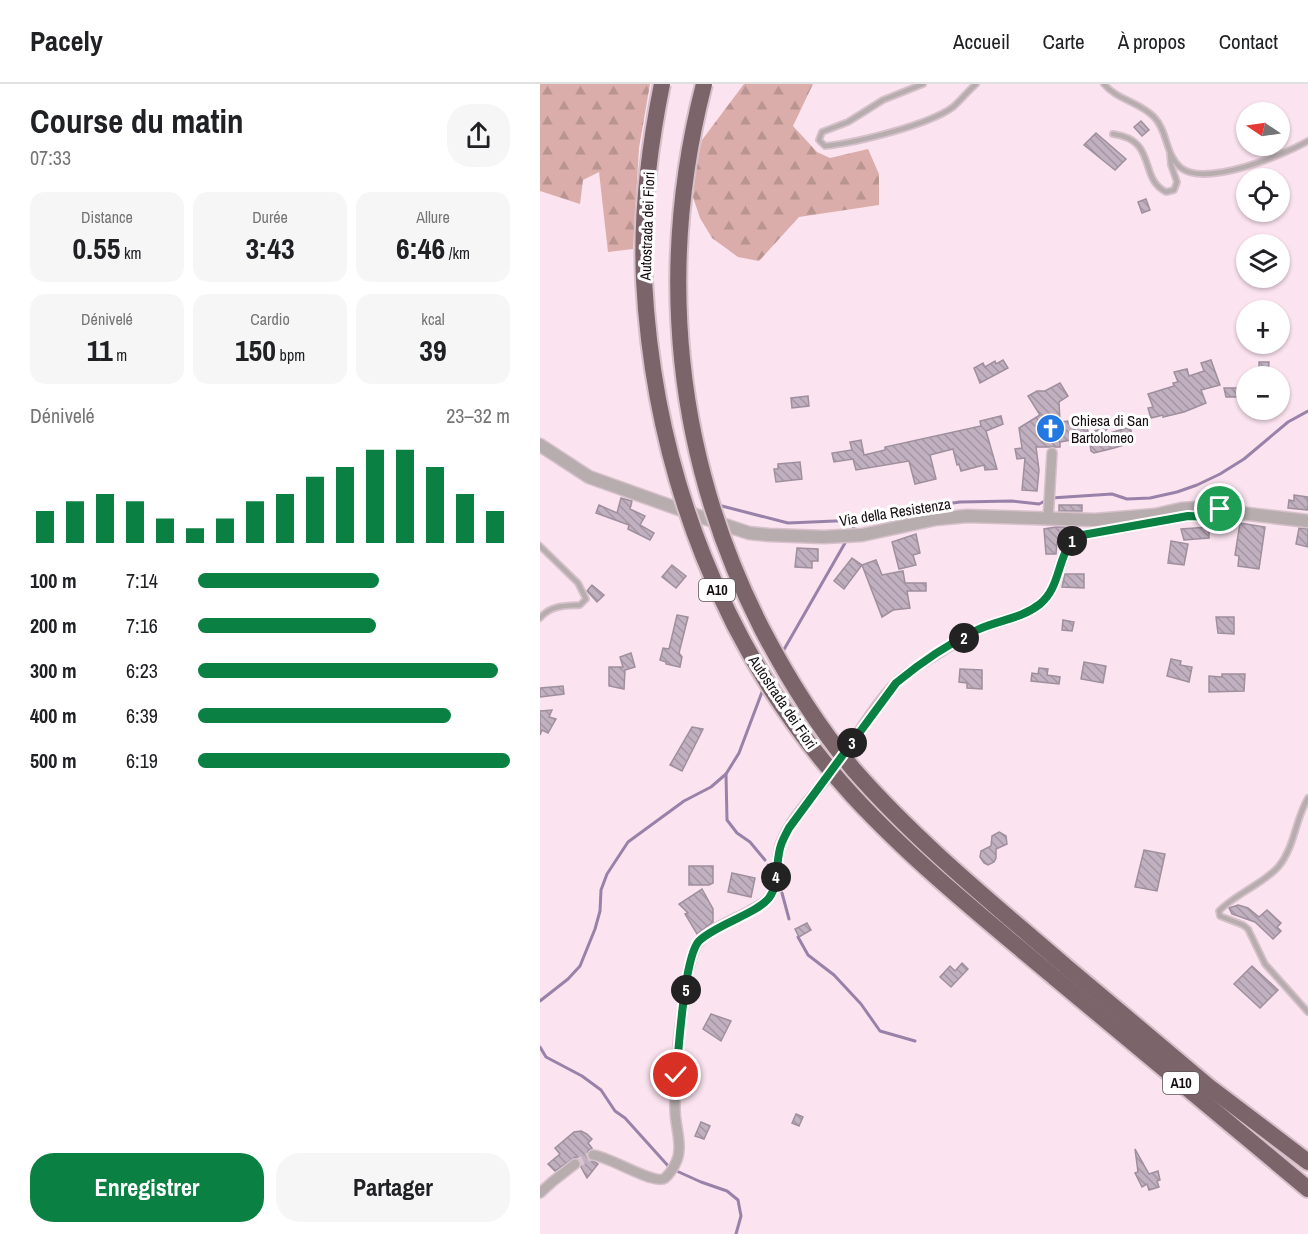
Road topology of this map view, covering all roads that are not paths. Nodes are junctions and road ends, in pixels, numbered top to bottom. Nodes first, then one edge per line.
1 (662, 84) edge
2 (704, 84) edge
3 (923, 84) edge
4 (976, 84) edge
5 (1104, 84) edge
6 (1113, 134) dead end
7 (1308, 141) edge
8 (1170, 153) junction
9 (540, 445) edge
10 (1052, 453) dead end
11 (1220, 509) junction
12 (1049, 513) junction
13 (1308, 521) edge
14 (540, 546) edge
15 (540, 618) edge
16 (1308, 798) edge
17 (1058, 970) junction
18 (1308, 1012) edge
19 (593, 1155) dead end
20 (1308, 1162) edge
21 (575, 1164) tunnel mouth
22 (1308, 1190) edge
23 (540, 1193) edge

1 - 17 highway, Autostrada dei Fiori / A10, bridge
2 - 17 highway, Autostrada dei Fiori / A10, bridge
3 - 4 lane
5 - 8 lane
6 - 8 lane
7 - 8 lane
9 - 12 street, Via della Resistenza
10 - 12 street
11 - 12 street, Via della Resistenza
11 - 13 street, Via della Resistenza
11 - 19 street
14 - 15 lane
16 - 18 lane
17 - 20 highway, Autostrada dei Fiori / A10
17 - 22 highway, Autostrada dei Fiori / A10
21 - 23 street

